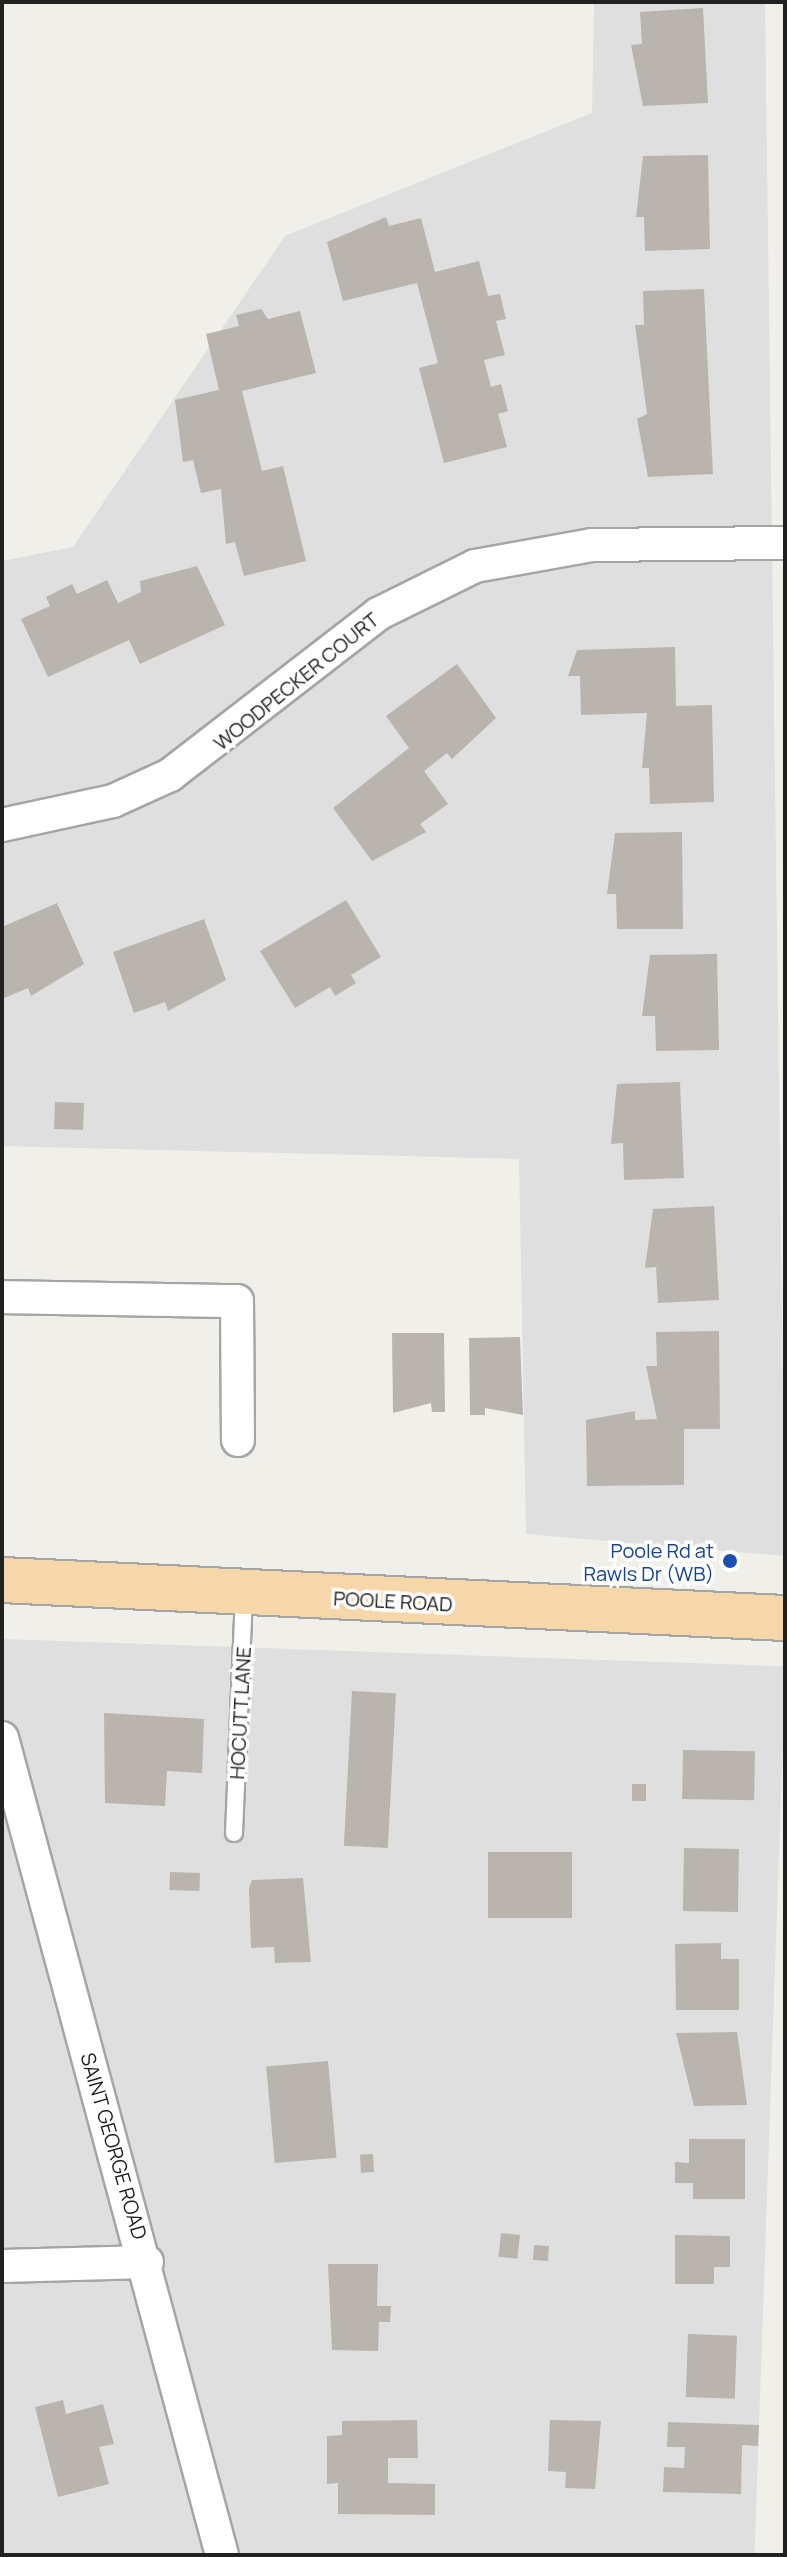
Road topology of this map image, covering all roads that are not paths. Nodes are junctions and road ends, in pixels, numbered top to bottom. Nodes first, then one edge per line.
1 (785, 543) edge
2 (2, 825) edge
3 (2, 1297) edge
4 (238, 1440) dead end
5 (2, 1580) edge
6 (244, 1594) junction
7 (785, 1618) edge
8 (2, 1738) edge
9 (234, 1833) dead end
10 (147, 2262) junction
11 (2, 2266) edge
12 (222, 2555) edge

1 - 2 street, WOODPECKER COURT
3 - 4 street
5 - 6 main road, POOLE ROAD
6 - 7 main road, POOLE ROAD
6 - 9 lane, HOCUTT LANE
8 - 10 street, SAINT GEORGE ROAD
10 - 11 street
10 - 12 street, SAINT GEORGE ROAD

